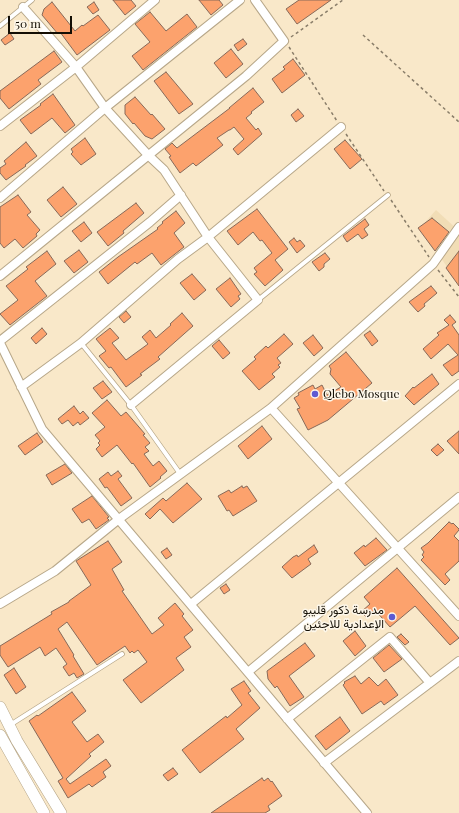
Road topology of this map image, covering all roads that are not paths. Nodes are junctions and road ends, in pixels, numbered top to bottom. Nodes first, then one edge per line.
1 (32, 0) edge
2 (155, 0) edge
3 (240, 0) edge
4 (255, 0) edge
5 (24, 7) junction
6 (0, 26) edge
7 (76, 67) junction
8 (106, 108) junction
9 (0, 126) edge
10 (341, 127) road end
11 (148, 156) junction
12 (181, 195) junction
13 (388, 195) road end
14 (0, 198) edge
15 (458, 232) edge
16 (208, 237) junction
17 (0, 276) edge
18 (258, 300) junction
19 (0, 342) edge
20 (81, 343) junction
21 (459, 384) edge
22 (21, 387) junction
23 (130, 405) junction
24 (271, 408) junction
25 (181, 475) junction
26 (339, 483) junction
27 (459, 496) edge
28 (119, 519) junction
29 (398, 547) junction
30 (0, 604) edge
31 (191, 604) junction
32 (459, 616) edge
33 (122, 654) dead end
34 (459, 661) edge
35 (248, 672) junction
36 (430, 683) junction
37 (0, 707) edge
38 (287, 719) junction
39 (9, 726) junction
40 (0, 735) edge
41 (324, 763) junction
42 (44, 813) edge
43 (61, 813) edge
44 (367, 813) edge

1 - 5 lane
2 - 7 street
3 - 8 street
4 - 11 street
5 - 6 lane
5 - 7 street
7 - 8 street
7 - 9 street
8 - 11 street
8 - 14 street
10 - 16 street
11 - 12 street
11 - 17 street
12 - 16 street
12 - 19 street
13 - 18 lane
15 - 24 street
16 - 18 street
16 - 20 street
18 - 23 street
19 - 22 street
20 - 22 street
20 - 23 lane
21 - 26 street
22 - 28 street
23 - 25 lane
24 - 25 street
24 - 26 street
25 - 28 street
26 - 29 street
26 - 31 street
27 - 29 street
28 - 30 street
28 - 31 street
29 - 32 street
29 - 35 street
31 - 35 street
33 - 39 lane
34 - 36 street
35 - 38 street
36 - 38 street
36 - 41 street
37 - 39 main road
38 - 41 street
39 - 43 main road
40 - 42 main road
41 - 44 street

